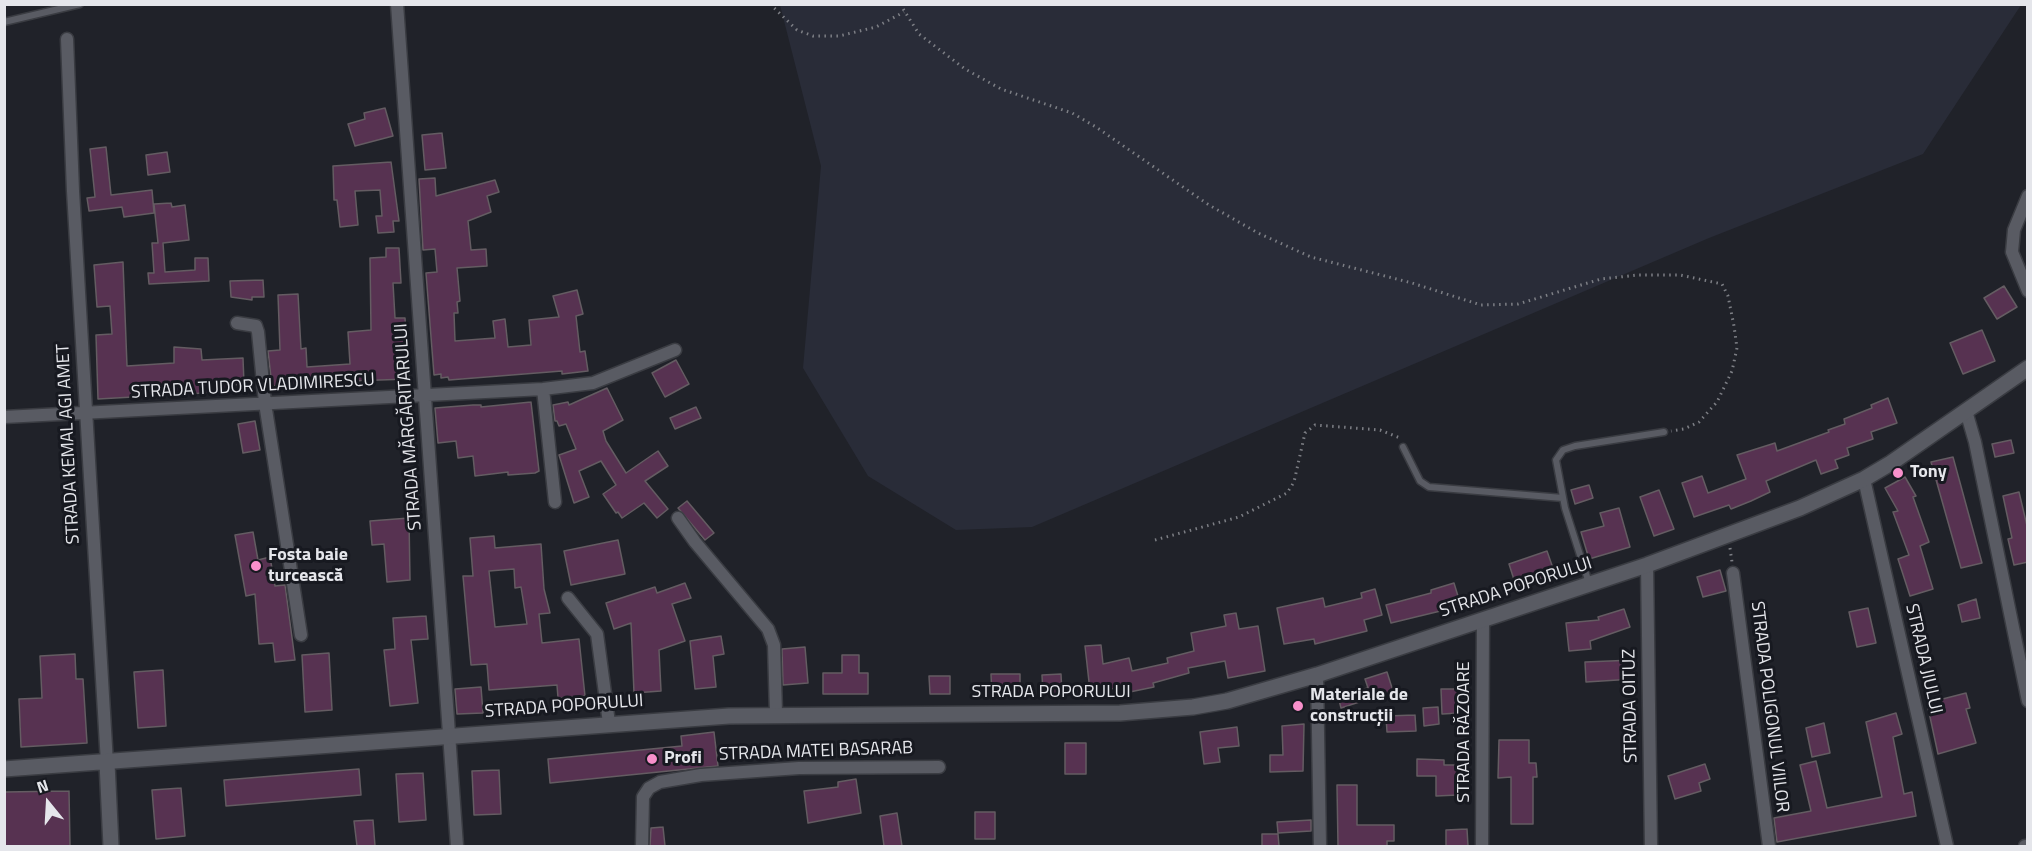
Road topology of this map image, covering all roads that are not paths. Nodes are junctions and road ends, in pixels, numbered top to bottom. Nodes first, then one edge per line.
1 (80, 4) edge
2 (397, 4) edge
3 (4, 21) edge
4 (67, 39) dead end
5 (2028, 196) edge
6 (2028, 291) edge
7 (237, 323) dead end
8 (675, 350) dead end
9 (2028, 368) edge
10 (543, 389) junction
11 (424, 396) junction
12 (265, 403) junction
13 (1966, 411) junction
14 (87, 412) junction
15 (4, 417) edge
16 (1664, 432) road end
17 (1403, 447) road end
18 (1864, 479) junction
19 (1563, 498) junction
20 (555, 502) dead end
21 (678, 518) dead end
22 (1647, 565) junction
23 (1733, 573) road end
24 (1589, 584) junction
25 (568, 598) dead end
26 (1483, 619) junction
27 (301, 635) dead end
28 (1317, 675) junction
29 (2028, 701) edge
30 (776, 713) junction
31 (609, 723) junction
32 (448, 735) junction
33 (107, 763) junction
34 (939, 767) dead end
35 (4, 769) edge
36 (111, 846) edge
37 (457, 846) edge
38 (642, 846) edge
39 (1320, 846) edge
40 (1482, 846) edge
41 (1651, 846) edge
42 (1769, 846) edge
43 (1947, 846) edge

1 - 3 lane
2 - 11 street, STRADA MĂRGĂRITARULUI
4 - 14 street, STRADA KEMAL AGI AMET
5 - 6 street
7 - 12 street
8 - 10 street, STRADA TUDOR VLADIMIRESCU
9 - 13 street, STRADA POPORULUI
10 - 11 street, STRADA TUDOR VLADIMIRESCU
10 - 20 street
11 - 12 street, STRADA TUDOR VLADIMIRESCU
11 - 32 street, STRADA MĂRGĂRITARULUI
12 - 14 street, STRADA TUDOR VLADIMIRESCU
12 - 27 street
13 - 18 street, STRADA POPORULUI
13 - 29 street
14 - 15 street, STRADA TUDOR VLADIMIRESCU
14 - 33 street, STRADA KEMAL AGI AMET
16 - 19 lane
17 - 19 lane
18 - 22 street, STRADA POPORULUI
18 - 43 street, STRADA JIULUI
19 - 24 lane
21 - 30 street
22 - 24 street, STRADA POPORULUI
22 - 41 street, STRADA OITUZ
23 - 42 street, STRADA POLIGONUL VIILOR
24 - 26 street, STRADA POPORULUI
25 - 31 street
26 - 28 street, STRADA POPORULUI
26 - 40 street, STRADA RĂZOARE
28 - 30 street, STRADA POPORULUI
28 - 39 street
30 - 31 street, STRADA POPORULUI
31 - 32 street, STRADA POPORULUI
32 - 33 street, STRADA POPORULUI
32 - 37 street, STRADA MĂRGĂRITARULUI
33 - 35 street, STRADA POPORULUI
33 - 36 street, STRADA KEMAL AGI AMET
34 - 38 street, STRADA MATEI BASARAB

